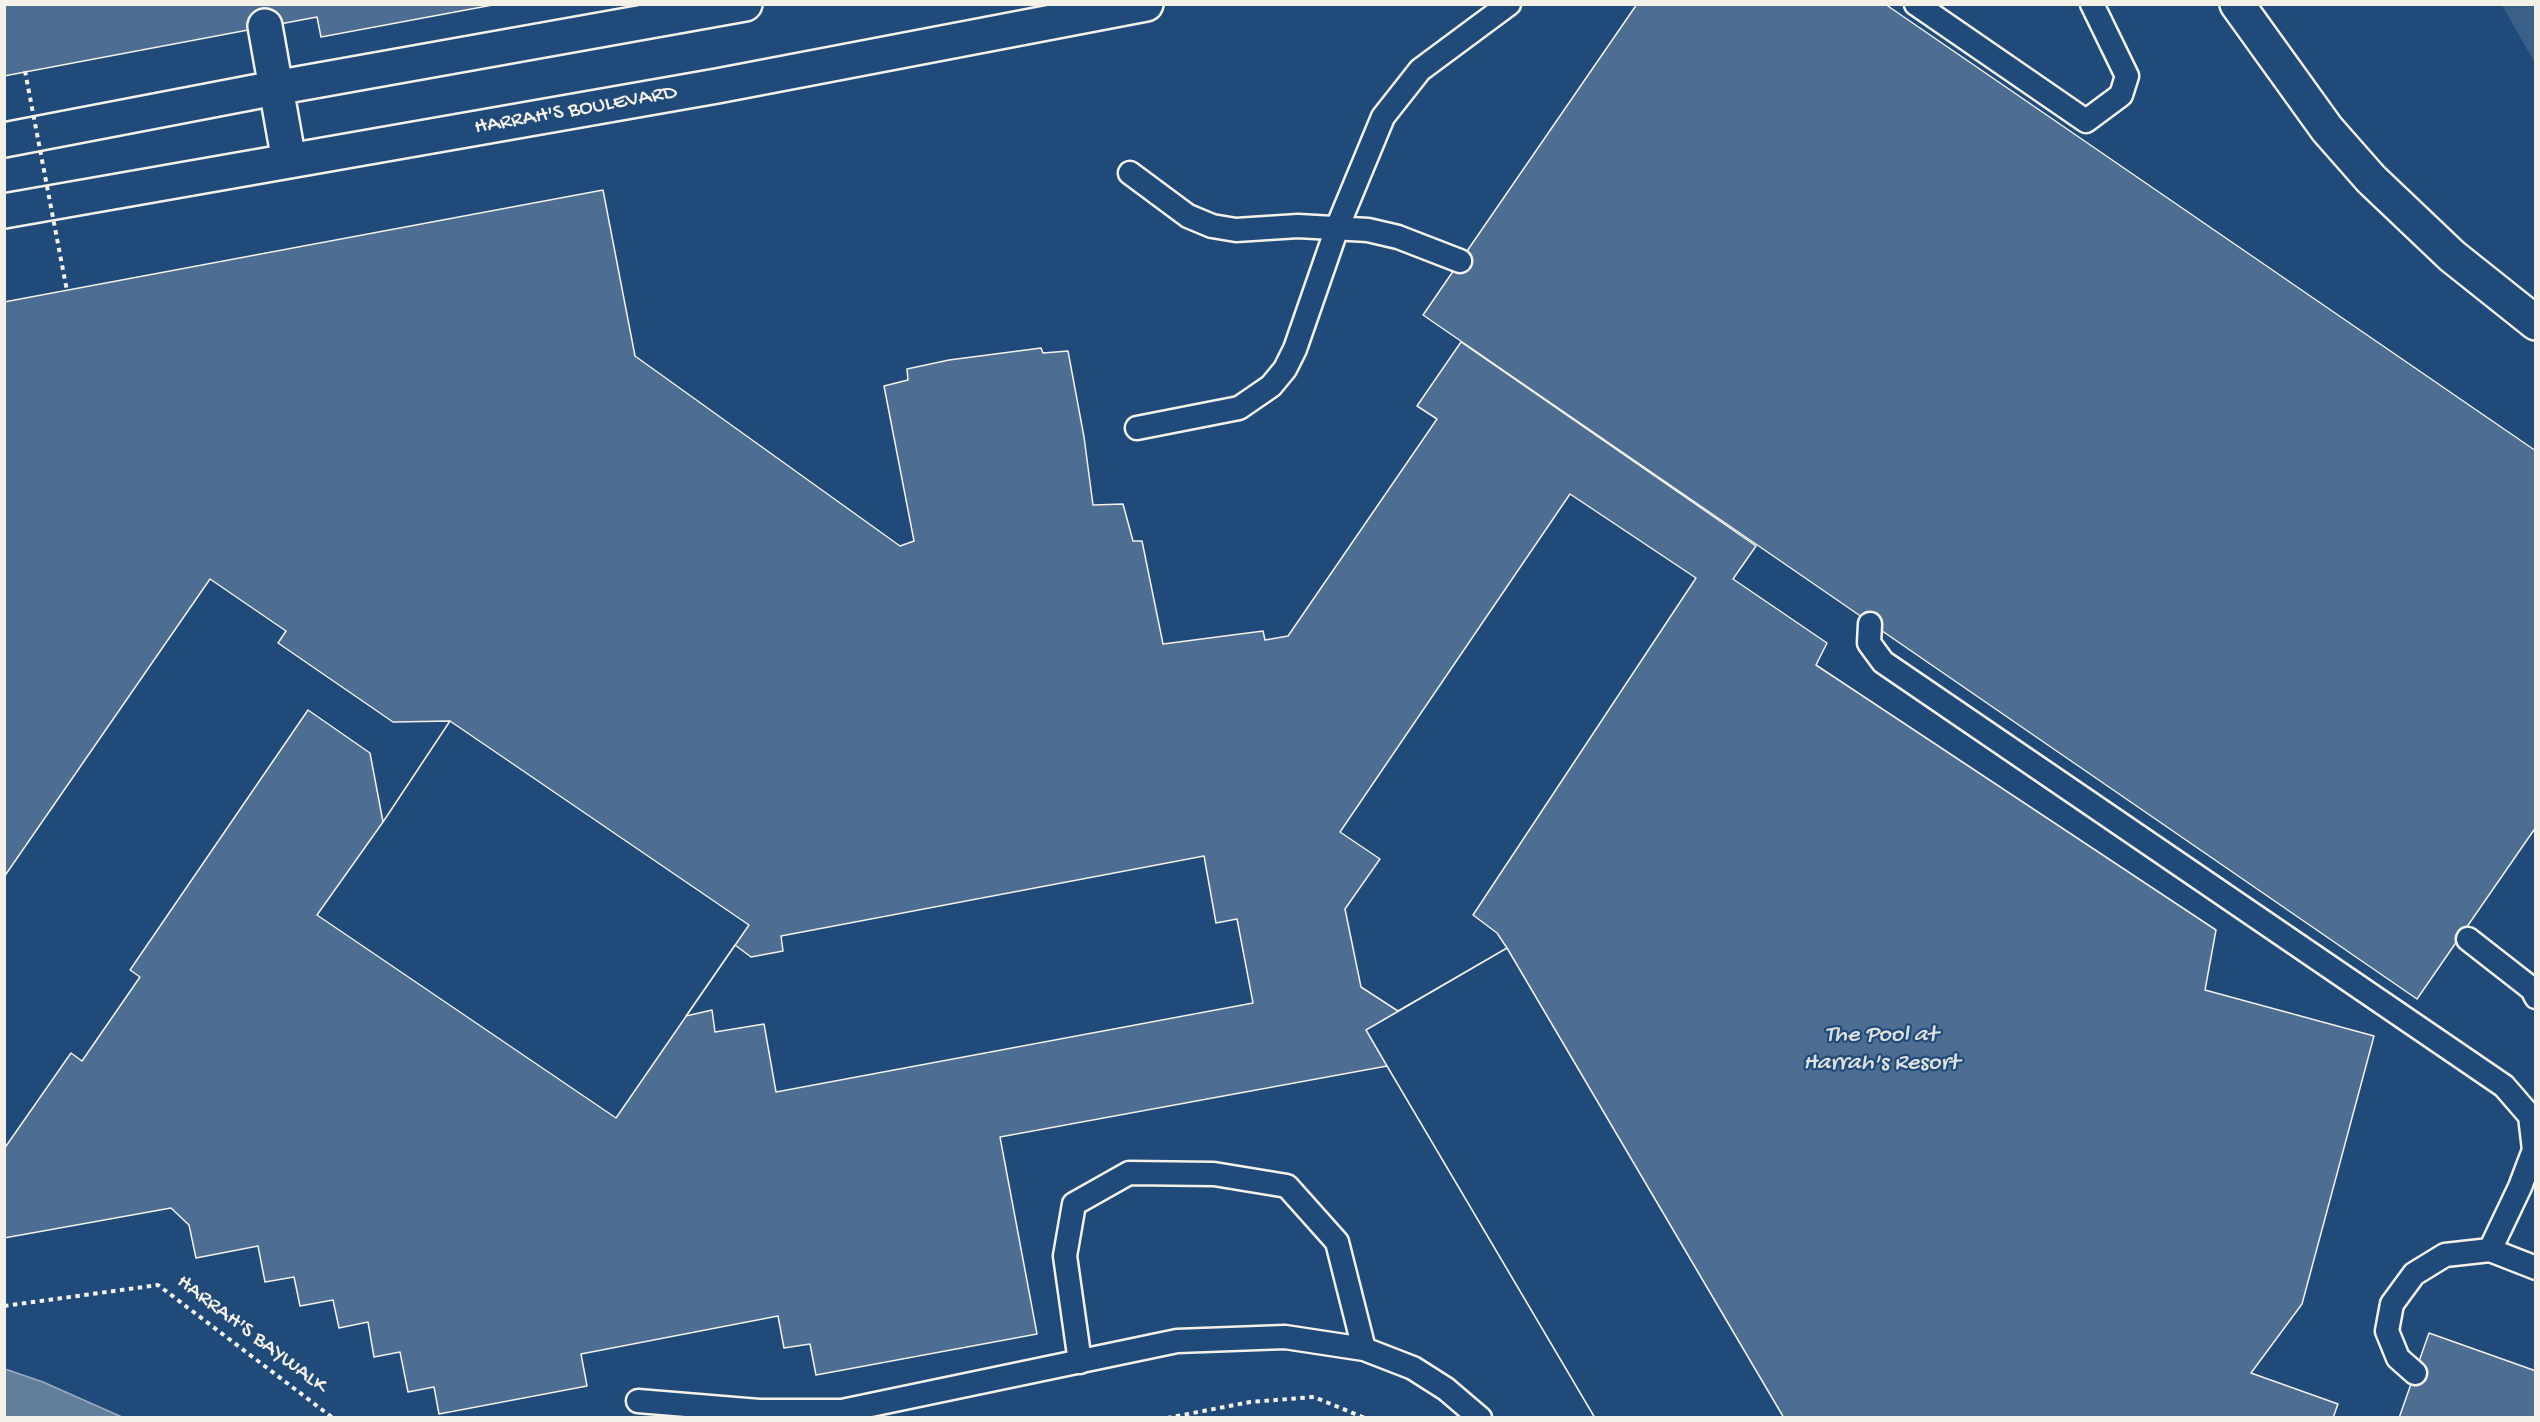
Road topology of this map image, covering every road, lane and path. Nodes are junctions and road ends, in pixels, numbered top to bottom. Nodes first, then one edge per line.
1 (745, 4) edge
2 (1146, 4) edge
3 (1509, 4) edge
4 (1916, 4) edge
5 (2092, 4) edge
6 (2237, 4) edge
7 (1102, 8) edge
8 (265, 26) dead end
9 (25, 72) dead end
10 (275, 88) junction
11 (4, 140) edge
12 (289, 161) junction
13 (1130, 173) dead end
14 (4, 211) edge
15 (1336, 228) junction
16 (1460, 261) dead end
17 (67, 291) dead end
18 (2535, 322) edge
19 (1137, 428) dead end
20 (1870, 624) dead end
21 (2468, 939) dead end
22 (2535, 997) edge
23 (2490, 1250) junction
24 (2535, 1268) edge
25 (4, 1306) edge
26 (1364, 1349) junction
27 (1080, 1362) junction
28 (2415, 1373) dead end
29 (638, 1401) dead end
30 (333, 1418) edge
31 (1167, 1418) edge
32 (1365, 1418) edge
33 (1480, 1418) edge

1 - 10 street
2 - 7 street, HARRAH'S BOULEVARD
3 - 15 lane
4 - 5 lane
6 - 18 street
7 - 12 street, HARRAH'S BOULEVARD
8 - 10 street
9 - 17 path, bridge
10 - 11 street
10 - 12 street
12 - 14 street, HARRAH'S BOULEVARD
13 - 15 lane
15 - 16 lane
15 - 19 lane
20 - 23 lane
21 - 22 lane
23 - 24 lane
23 - 28 lane
25 - 30 path, HARRAH'S BAYWALK
26 - 27 lane
26 - 27 lane
26 - 33 lane
27 - 29 lane
31 - 32 path

